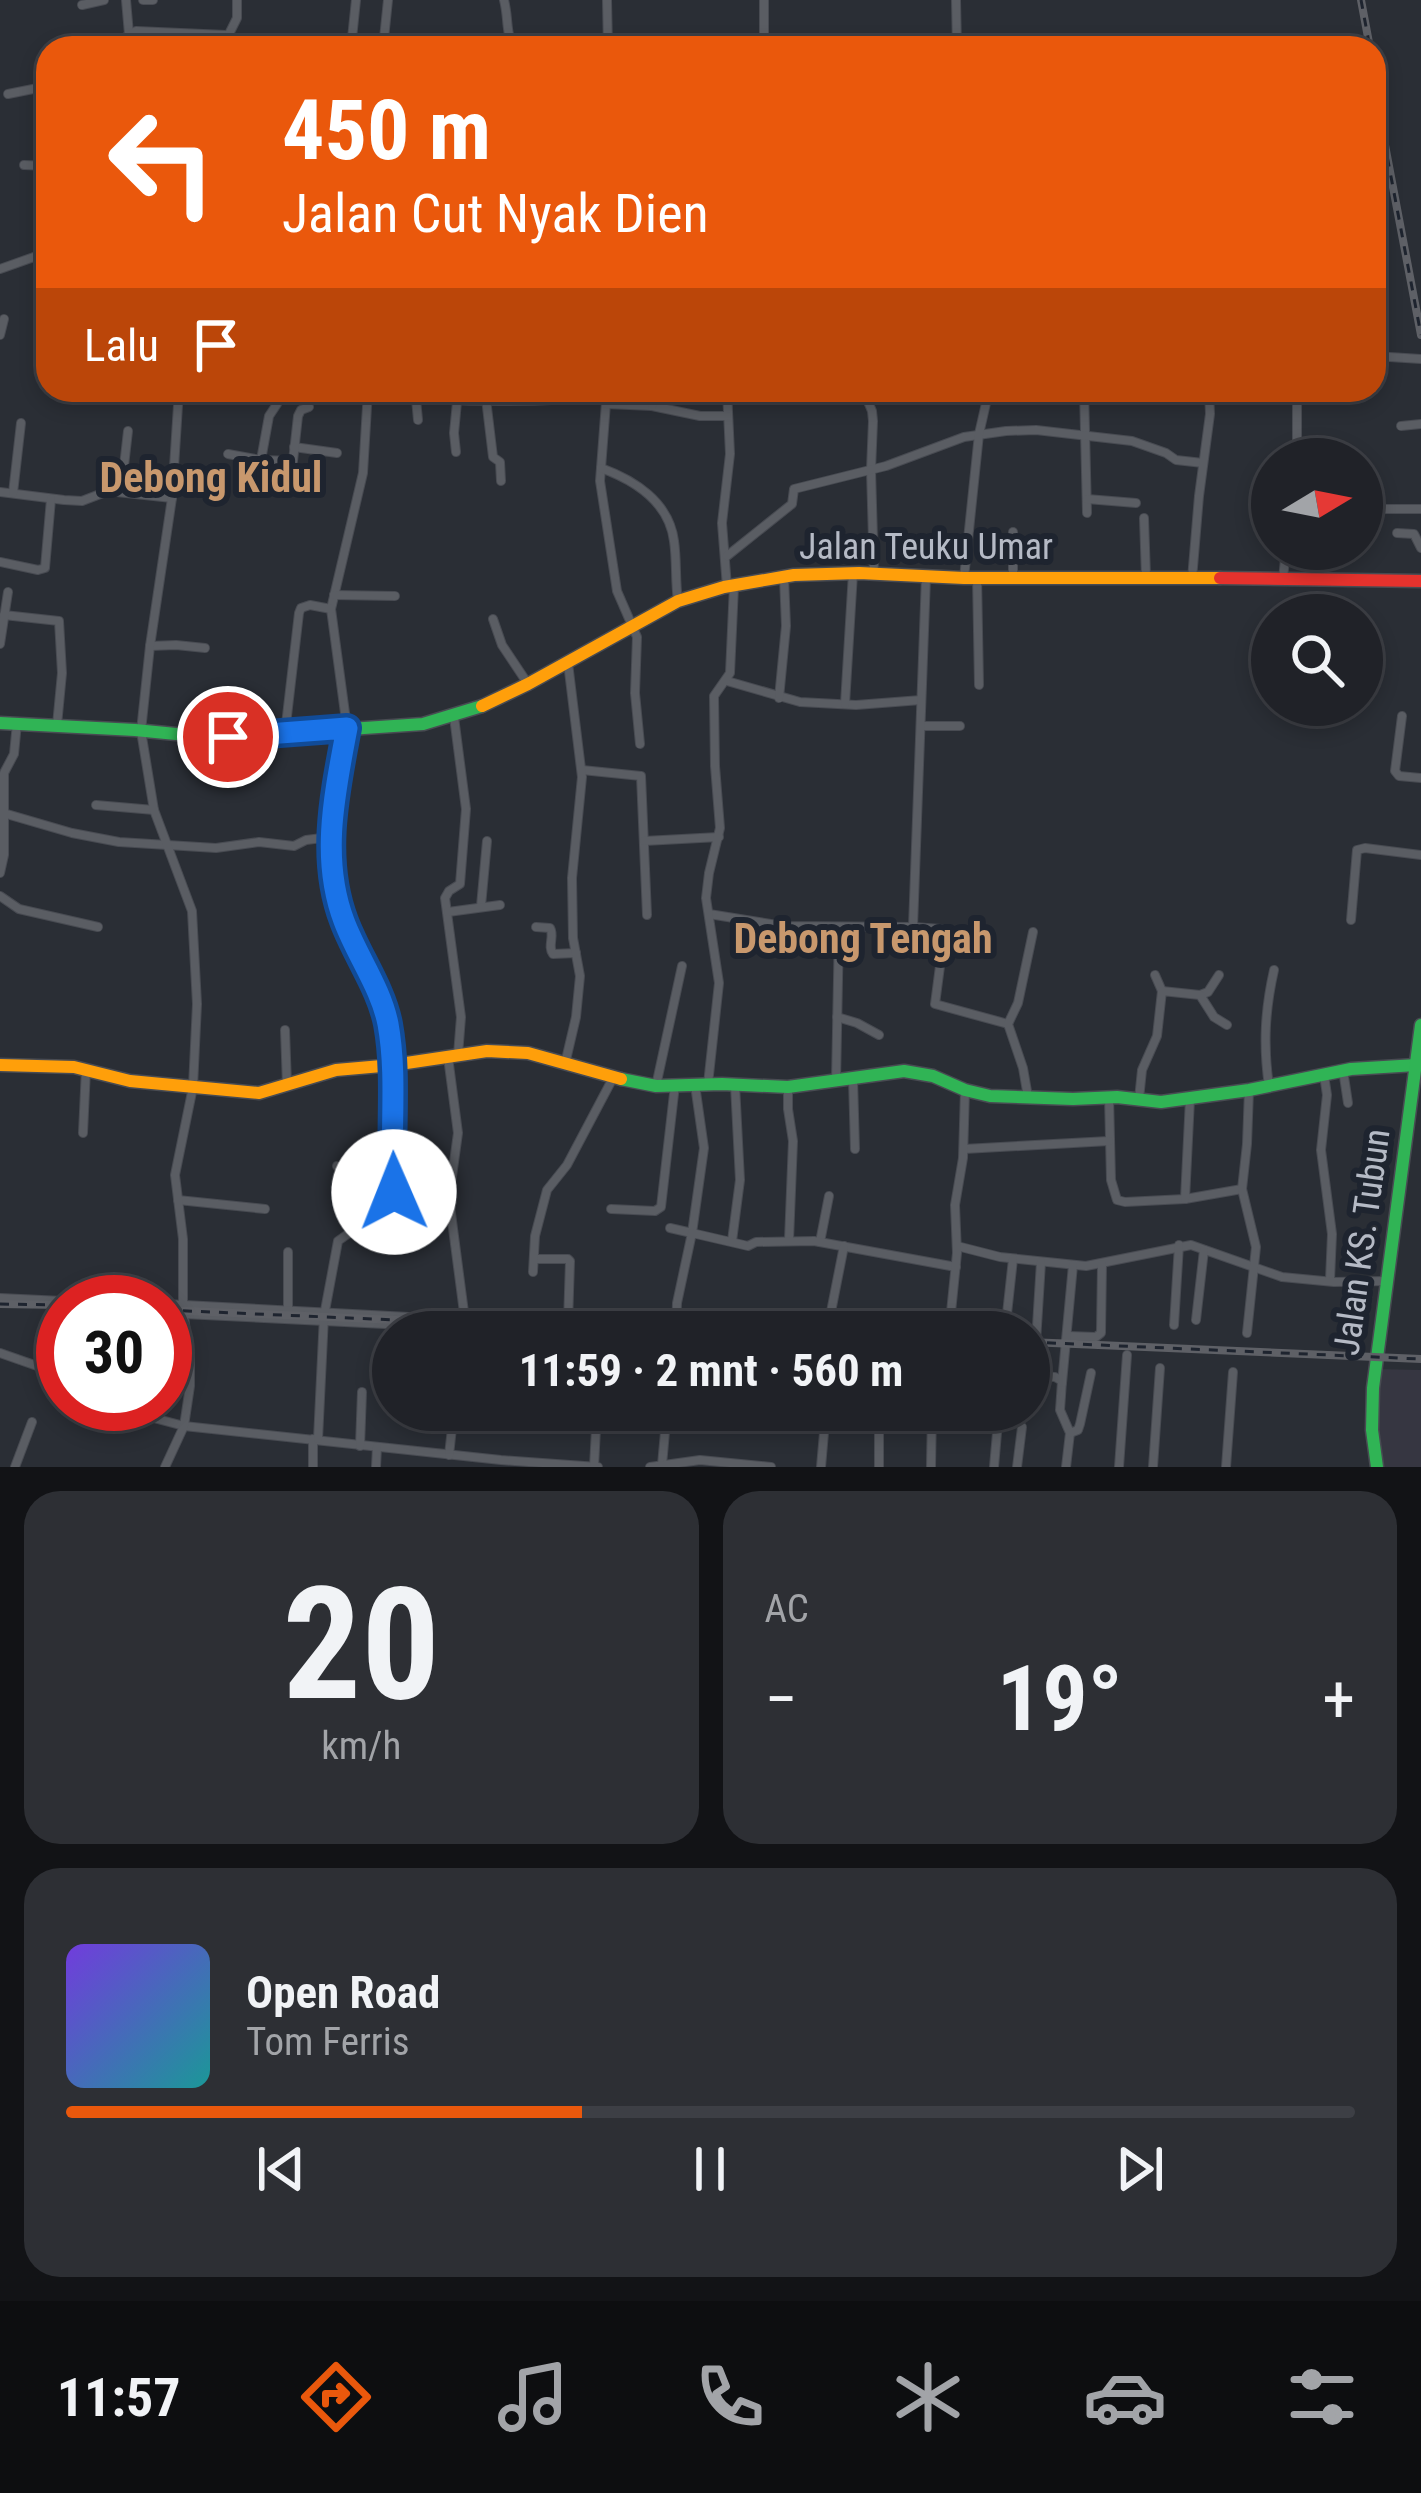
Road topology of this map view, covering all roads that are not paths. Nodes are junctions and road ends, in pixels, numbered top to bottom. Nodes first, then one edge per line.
1 (104, 0) edge
2 (126, 0) edge
3 (143, 0) edge
4 (154, 0) edge
5 (237, 0) edge
6 (356, 0) edge
7 (388, 0) edge
8 (504, 0) edge
9 (607, 0) edge
10 (764, 0) edge
11 (956, 0) edge
12 (82, 4) dead end
13 (129, 34) joint
14 (226, 35) joint
15 (352, 36) edge
16 (384, 36) edge
17 (508, 36) edge
18 (608, 36) edge
19 (764, 36) edge
20 (957, 36) edge
21 (36, 88) edge
22 (8, 94) dead end
23 (24, 165) dead end
24 (36, 166) edge
25 (36, 256) edge
26 (0, 269) edge
27 (4, 319) dead end
28 (0, 334) edge
29 (1386, 358) edge
30 (1420, 362) edge
31 (178, 402) edge
32 (277, 402) edge
33 (368, 402) edge
34 (416, 402) edge
35 (457, 402) edge
36 (486, 402) edge
37 (607, 402) edge
38 (632, 402) edge
39 (652, 402) edge
40 (727, 402) edge
41 (868, 402) edge
42 (986, 402) edge
43 (1084, 402) edge
44 (1210, 402) edge
45 (1297, 403) dead end
46 (652, 406) junction
47 (309, 407) dead end
48 (728, 416) junction
49 (418, 420) dead end
50 (21, 422) dead end
51 (1421, 424) edge
52 (1401, 426) dead end
53 (128, 431) dead end
54 (979, 434) junction
55 (1084, 436) junction
56 (1297, 438) edge
57 (294, 447) junction
58 (337, 452) dead end
59 (456, 452) dead end
60 (227, 454) dead end
61 (261, 460) junction
62 (1202, 464) junction
63 (601, 468) junction
64 (871, 470) junction
65 (502, 481) dead end
66 (0, 491) edge
67 (121, 492) junction
68 (13, 493) junction
69 (172, 498) junction
70 (51, 499) junction
71 (1087, 499) junction
72 (1136, 503) dead end
73 (1385, 509) dead end
74 (1421, 509) edge
75 (1088, 513) dead end
76 (1144, 518) dead end
77 (1013, 532) dead end
78 (1397, 532) dead end
79 (1421, 548) edge
80 (727, 556) junction
81 (0, 562) edge
82 (1284, 570) edge
83 (853, 573) junction
84 (874, 574) junction
85 (926, 575) junction
86 (1013, 576) junction
87 (784, 577) junction
88 (1146, 577) junction
89 (971, 578) junction
90 (1192, 579) junction
91 (1283, 579) junction
92 (1421, 581) edge
93 (731, 586) junction
94 (8, 592) dead end
95 (334, 595) junction
96 (395, 596) dead end
97 (678, 601) junction
98 (332, 609) junction
99 (4, 615) junction
100 (493, 619) dead end
101 (632, 626) junction
102 (0, 644) edge
103 (151, 646) junction
104 (205, 648) dead end
105 (568, 663) junction
106 (727, 681) junction
107 (528, 684) junction
108 (979, 685) dead end
109 (779, 698) junction
110 (922, 700) junction
111 (845, 704) junction
112 (1402, 716) dead end
113 (454, 717) junction
114 (0, 723) edge
115 (16, 723) junction
116 (57, 725) junction
117 (920, 726) junction
118 (960, 726) dead end
119 (347, 728) junction
120 (141, 730) junction
121 (285, 733) junction
122 (640, 744) dead end
123 (582, 770) junction
124 (1421, 778) edge
125 (96, 806) dead end
126 (154, 810) junction
127 (2, 813) edge
128 (718, 836) junction
129 (330, 837) junction
130 (487, 841) dead end
131 (644, 841) junction
132 (165, 844) junction
133 (1421, 855) edge
134 (0, 873) edge
135 (0, 896) edge
136 (500, 905) dead end
137 (481, 906) junction
138 (448, 912) junction
139 (709, 914) junction
140 (647, 915) dead end
141 (1352, 920) dead end
142 (98, 927) dead end
143 (536, 927) dead end
144 (913, 927) junction
145 (839, 928) junction
146 (1033, 932) dead end
147 (576, 953) junction
148 (682, 966) dead end
149 (1274, 970) dead end
150 (1155, 975) dead end
151 (1219, 975) dead end
152 (1162, 992) junction
153 (1200, 995) junction
154 (837, 1017) junction
155 (1008, 1024) junction
156 (1227, 1025) dead end
157 (1421, 1027) edge
158 (285, 1030) dead end
159 (879, 1035) dead end
160 (453, 1056) junction
161 (565, 1064) junction
162 (0, 1065) edge
163 (393, 1065) junction
164 (1416, 1065) junction
165 (86, 1070) junction
166 (1343, 1070) junction
167 (1324, 1073) junction
168 (613, 1078) junction
169 (853, 1079) junction
170 (836, 1082) junction
171 (702, 1084) junction
172 (287, 1085) junction
173 (675, 1085) junction
174 (735, 1085) junction
175 (656, 1086) junction
176 (1269, 1086) junction
177 (193, 1087) junction
178 (788, 1087) junction
179 (965, 1090) junction
180 (1249, 1090) junction
181 (1108, 1097) junction
182 (1028, 1098) junction
183 (1139, 1099) junction
184 (1190, 1099) junction
185 (1348, 1102) dead end
186 (83, 1133) dead end
187 (1109, 1141) junction
188 (855, 1149) dead end
189 (964, 1149) junction
190 (337, 1166) dead end
191 (393, 1174) junction
192 (1242, 1189) junction
193 (394, 1192) junction
194 (829, 1196) dead end
195 (1185, 1199) junction
196 (178, 1200) junction
197 (449, 1201) junction
198 (265, 1209) dead end
199 (611, 1209) dead end
200 (670, 1228) dead end
201 (692, 1233) junction
202 (789, 1240) junction
203 (732, 1241) junction
204 (820, 1242) junction
205 (1179, 1245) junction
206 (844, 1246) junction
207 (957, 1246) junction
208 (1204, 1250) junction
209 (288, 1252) dead end
210 (535, 1259) junction
211 (1013, 1259) junction
212 (1041, 1262) junction
213 (1102, 1264) junction
214 (1072, 1265) junction
215 (1253, 1267) junction
216 (956, 1268) junction
217 (533, 1272) dead end
218 (184, 1275) edge
219 (1330, 1280) junction
220 (1386, 1281) junction
221 (0, 1298) edge
222 (36, 1300) edge
223 (192, 1309) edge
224 (192, 1309) edge
225 (288, 1310) junction
226 (464, 1311) edge
227 (568, 1311) edge
228 (677, 1311) edge
229 (831, 1311) edge
230 (951, 1311) edge
231 (1007, 1311) edge
232 (1038, 1311) edge
233 (324, 1317) junction
234 (372, 1320) edge
235 (1196, 1320) dead end
236 (1174, 1325) dead end
237 (1247, 1333) dead end
238 (1068, 1336) junction
239 (0, 1353) edge
240 (1127, 1355) dead end
241 (36, 1366) edge
242 (1160, 1368) dead end
243 (1233, 1372) dead end
244 (1090, 1373) dead end
245 (1050, 1377) edge
246 (1062, 1384) junction
247 (362, 1392) dead end
248 (32, 1422) dead end
249 (192, 1427) edge
250 (182, 1431) edge
251 (452, 1431) edge
252 (597, 1431) edge
253 (665, 1431) edge
254 (824, 1431) edge
255 (879, 1431) edge
256 (932, 1431) edge
257 (997, 1431) edge
258 (1022, 1431) edge
259 (1070, 1433) junction
260 (316, 1439) junction
261 (360, 1446) junction
262 (377, 1448) junction
263 (449, 1454) junction
264 (501, 1464) edge
265 (563, 1466) edge
266 (662, 1466) edge
267 (15, 1467) edge
268 (165, 1467) edge
269 (313, 1467) edge
270 (376, 1467) edge
271 (596, 1467) edge
272 (652, 1467) edge
273 (771, 1467) edge
274 (821, 1467) edge
275 (879, 1467) edge
276 (932, 1467) edge
277 (994, 1467) edge
278 (1018, 1467) edge
279 (1066, 1467) edge
280 (1119, 1467) edge
281 (1153, 1467) edge
282 (1226, 1467) edge
283 (1377, 1467) edge

1 - 12 street
2 - 13 street
3 - 4 street
5 - 14 street
6 - 15 street
7 - 16 street
8 - 17 street
9 - 18 street
10 - 19 street
11 - 20 street
13 - 14 street
21 - 22 street
23 - 24 street
25 - 26 street
27 - 28 street
29 - 30 street
31 - 69 street
32 - 61 street
33 - 95 street
34 - 49 street
35 - 59 street
36 - 65 street
37 - 63 street
38 - 46 street
39 - 46 street
40 - 48 street
41 - 64 street
42 - 54 street
43 - 55 street
44 - 62 street
45 - 56 street
46 - 48 street
47 - 57 street
48 - 80 street
50 - 68 street
51 - 52 street
53 - 67 street
54 - 55 street
54 - 64 street
54 - 89 street
55 - 62 street
55 - 71 street
57 - 58 street
57 - 61 street
60 - 61 street
62 - 90 street
63 - 97 street
63 - 101 street
64 - 80 street
64 - 84 street
66 - 68 street
67 - 69 street
67 - 70 street
68 - 70 street
69 - 103 street
70 - 81 street
71 - 72 street
71 - 75 street
73 - 74 street
76 - 88 street
77 - 86 street
78 - 79 street
80 - 93 street
82 - 91 street
83 - 84 main road, Jalan Teuku Umar
83 - 87 main road, Jalan Teuku Umar
83 - 111 street
84 - 85 main road, Jalan Teuku Umar
85 - 89 main road, Jalan Teuku Umar
85 - 110 street
86 - 88 main road, Jalan Teuku Umar
86 - 89 main road, Jalan Teuku Umar
87 - 93 main road, Jalan Teuku Umar
87 - 109 street
88 - 90 main road, Jalan Teuku Umar
89 - 108 street
90 - 91 main road, Jalan Teuku Umar
91 - 92 main road, Jalan Teuku Umar
93 - 97 main road, Jalan Teuku Umar
93 - 106 street
94 - 99 street
95 - 96 street
95 - 98 street
97 - 101 main road, Jalan Teuku Umar
98 - 119 street
98 - 121 street
99 - 102 street
99 - 116 street
100 - 107 street
101 - 105 main road, Jalan Teuku Umar
101 - 122 street
103 - 104 street
103 - 120 street
105 - 107 main road, Jalan Teuku Umar
105 - 123 street
106 - 109 street
106 - 128 street
107 - 113 main road, Jalan Teuku Umar
109 - 111 street
110 - 111 street
110 - 117 street
112 - 124 street
113 - 119 main road, Jalan Teuku Umar
113 - 138 street
114 - 115 main road, Jalan Teuku Umar
115 - 116 main road, Jalan Teuku Umar
115 - 127 street
116 - 120 main road, Jalan Teuku Umar
117 - 118 street
117 - 144 street
119 - 121 main road, Jalan Teuku Umar
119 - 129 street
120 - 121 main road, Jalan Teuku Umar
120 - 126 street
123 - 131 street
123 - 147 street
125 - 126 street
126 - 132 street
127 - 132 street
127 - 134 street
128 - 131 street
128 - 139 street
129 - 132 street
129 - 163 street
130 - 137 street
131 - 140 street
132 - 177 street
133 - 141 street
135 - 142 street
136 - 137 street
137 - 138 street
138 - 160 street
139 - 145 street
139 - 171 street
143 - 147 street
144 - 145 street
144 - 155 street
145 - 154 street
146 - 155 street
147 - 161 street
148 - 175 street
149 - 176 street
150 - 152 street
151 - 153 street
152 - 153 street
152 - 183 street
153 - 156 street
154 - 159 street
154 - 170 street
155 - 182 street
157 - 164 main road, Jalan KS. Tubun
158 - 172 street
160 - 161 main road
160 - 163 main road
160 - 197 street
161 - 168 main road
162 - 165 main road
163 - 172 main road
163 - 191 street
164 - 166 main road
164 - 220 main road, Jalan KS. Tubun
165 - 177 main road
165 - 186 street
166 - 167 main road
166 - 185 street
167 - 176 main road
167 - 219 street
168 - 175 main road
168 - 210 street
169 - 170 main road
169 - 179 main road
169 - 188 street
170 - 178 main road
171 - 173 main road
171 - 174 main road
171 - 201 street
172 - 177 main road
173 - 175 main road
173 - 199 street
174 - 178 main road
174 - 203 street
176 - 180 main road
177 - 196 street
178 - 202 street
179 - 182 main road
179 - 189 street
180 - 184 main road
180 - 192 street
181 - 182 main road
181 - 183 main road
181 - 187 street
183 - 184 main road
184 - 195 street
187 - 189 street
187 - 195 street
189 - 207 street
190 - 191 street
191 - 193 street
192 - 195 street
192 - 215 street
193 - 197 street
193 - 233 street
194 - 204 street
196 - 198 street
196 - 218 street
197 - 226 street
200 - 201 street
201 - 203 street
201 - 228 street
202 - 203 street
202 - 204 street
204 - 206 street
205 - 208 street
205 - 213 street
205 - 236 street
206 - 216 street
206 - 229 street
207 - 211 street
207 - 216 street
208 - 215 street
208 - 235 street
209 - 225 street
210 - 217 street
210 - 227 street
211 - 212 street
211 - 231 street
212 - 214 street
212 - 232 street
213 - 214 street
213 - 238 street
214 - 238 street
215 - 219 street
215 - 237 street
216 - 230 street
219 - 220 street
220 - 283 main road, Jalan KS. Tubun
221 - 222 street
223 - 233 street
224 - 225 street
225 - 233 street
233 - 234 street
233 - 260 street
238 - 246 street
239 - 241 street
240 - 280 street
242 - 281 street
243 - 282 street
244 - 259 street
245 - 246 street
246 - 259 street
247 - 261 street
248 - 267 street
249 - 260 street
250 - 268 street
251 - 263 street
252 - 271 street
253 - 266 street
254 - 274 street
255 - 275 street
256 - 276 street
257 - 277 street
258 - 278 street
259 - 279 street
260 - 261 street
260 - 269 street
261 - 262 street
262 - 263 street
262 - 270 street
263 - 264 street
264 - 265 street
265 - 271 street
266 - 272 street
266 - 273 street

